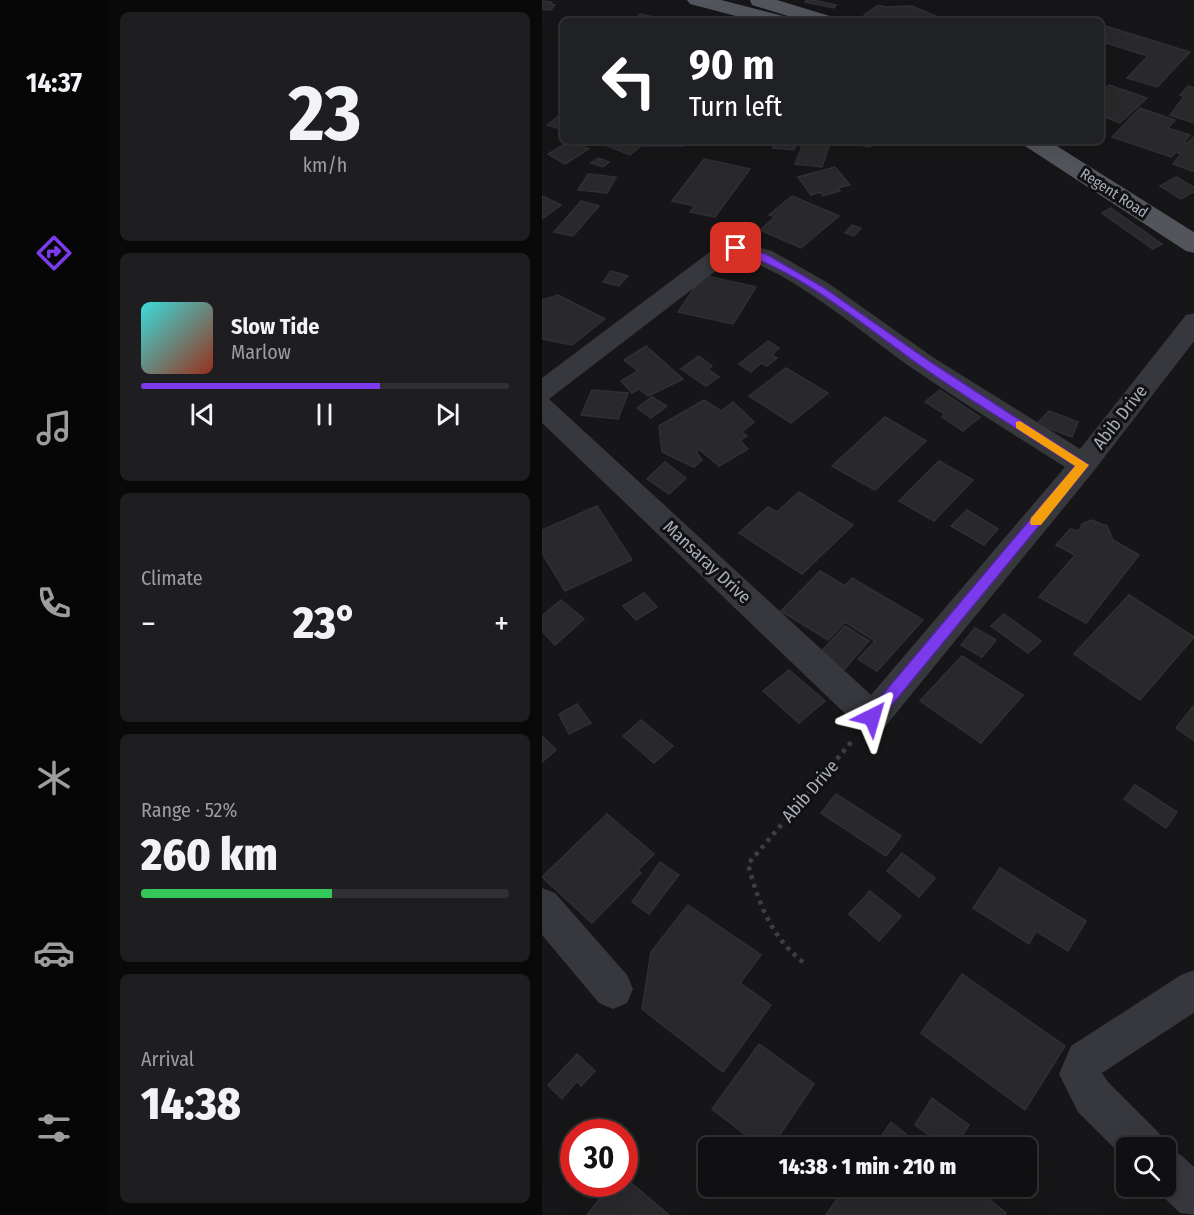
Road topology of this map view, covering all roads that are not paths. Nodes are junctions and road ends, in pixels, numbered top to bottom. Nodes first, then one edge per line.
1 (697, 0) edge
2 (753, 0) edge
3 (768, 18) edge
4 (816, 18) edge
5 (1038, 144) edge
6 (1070, 144) edge
7 (1194, 224) edge
8 (1194, 245) edge
9 (1194, 321) edge
10 (542, 392) edge
11 (542, 407) edge
12 (1083, 465) junction
13 (872, 717) joint
14 (542, 906) edge
15 (613, 989) dead end
16 (1194, 989) edge
17 (1133, 1137) edge
18 (1176, 1180) edge
19 (1194, 1198) edge

1 - 3 main road
2 - 4 main road
5 - 8 main road, Regent Road
6 - 7 main road, Regent Road
9 - 12 street, Abib Drive
10 - 12 street
11 - 13 street, Mansaray Drive
12 - 13 street, Abib Drive
14 - 15 street
16 - 17 street
18 - 19 street

